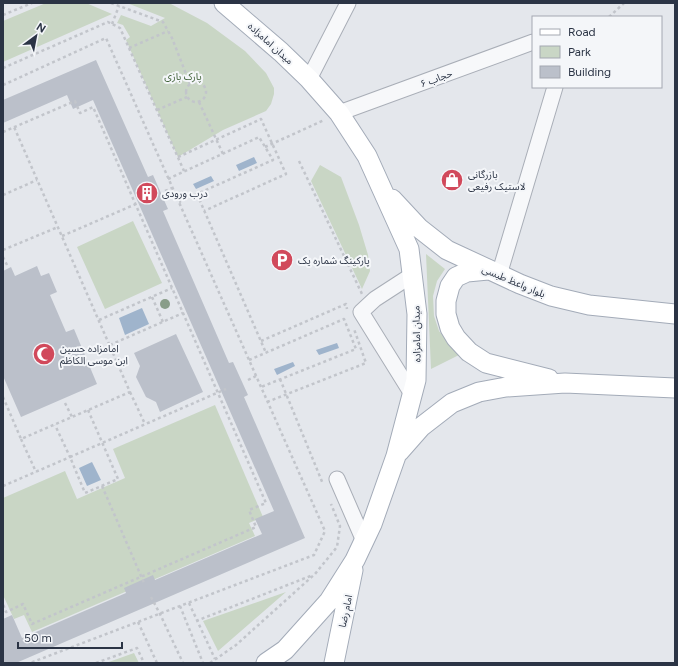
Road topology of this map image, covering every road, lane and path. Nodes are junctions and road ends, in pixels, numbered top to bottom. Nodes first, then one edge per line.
1 (32, 3) edge
2 (111, 3) edge
3 (224, 3) edge
4 (348, 3) edge
5 (624, 3) edge
6 (120, 6) junction
7 (3, 15) edge
8 (610, 16) edge
9 (112, 24) junction
10 (168, 31) junction
11 (532, 42) edge
12 (129, 48) junction
13 (3, 68) edge
14 (309, 79) junction
15 (190, 84) junction
16 (3, 85) edge
17 (555, 88) edge
18 (187, 97) junction
19 (199, 102) junction
20 (157, 110) junction
21 (339, 113) junction
22 (14, 127) junction
23 (3, 132) edge
24 (216, 140) junction
25 (272, 144) junction
26 (265, 147) junction
27 (223, 154) junction
28 (178, 157) junction
29 (299, 161) dead end
30 (184, 171) junction
31 (168, 179) junction
32 (37, 180) junction
33 (381, 186) junction
34 (172, 188) junction
35 (165, 191) dead end
36 (197, 194) junction
37 (3, 195) edge
38 (143, 200) dead end
39 (179, 202) junction
40 (135, 204) junction
41 (204, 211) junction
42 (58, 226) junction
43 (62, 236) junction
44 (3, 250) edge
45 (3, 257) edge
46 (6, 265) dead end
47 (493, 273) junction
48 (412, 275) junction
49 (172, 288) junction
50 (362, 295) dead end
51 (152, 297) junction
52 (348, 311) dead end
53 (183, 313) junction
54 (675, 314) edge
55 (99, 320) junction
56 (163, 322) junction
57 (352, 323) dead end
58 (261, 341) junction
59 (110, 345) junction
60 (266, 353) junction
61 (249, 360) junction
62 (256, 376) junction
63 (280, 379) junction
64 (248, 380) dead end
65 (565, 383) junction
66 (260, 387) junction
67 (675, 388) edge
68 (226, 389) dead end
69 (130, 392) junction
70 (218, 393) junction
71 (412, 394) junction
72 (286, 395) junction
73 (3, 397) edge
74 (268, 402) junction
75 (66, 403) dead end
76 (88, 410) junction
77 (72, 417) junction
78 (145, 424) junction
79 (55, 425) junction
80 (21, 439) junction
81 (102, 443) junction
82 (396, 456) junction
83 (70, 457) junction
84 (36, 472) junction
85 (337, 480) dead end
86 (3, 486) edge
87 (102, 486) junction
88 (325, 490) dead end
89 (328, 497) dead end
90 (364, 541) junction
91 (355, 560) junction
92 (315, 574) junction
93 (142, 576) junction
94 (144, 583) dead end
95 (150, 597) dead end
96 (188, 603) junction
97 (3, 604) edge
98 (180, 606) junction
99 (160, 614) junction
100 (196, 621) junction
101 (138, 622) junction
102 (215, 659) junction
103 (30, 663) edge
104 (96, 663) edge
105 (144, 663) edge
106 (157, 663) edge
107 (183, 663) edge
108 (203, 663) edge
109 (210, 663) edge
110 (266, 663) edge
111 (334, 663) edge

1 - 7 path
2 - 6 path
3 - 14 main road, میدان امامزاده
4 - 14 street
5 - 8 path
6 - 9 path
6 - 10 path
9 - 12 path
9 - 13 path
10 - 12 path
10 - 15 path
11 - 21 street, حجاب ۶
12 - 20 path
14 - 21 main road, میدان امامزاده
15 - 18 path
15 - 19 path
16 - 31 path
17 - 47 street
18 - 19 path
18 - 20 path
19 - 24 path
20 - 28 path
21 - 25 path
21 - 33 main road, میدان امامزاده
22 - 23 path
22 - 32 path
22 - 40 path
24 - 25 path
24 - 27 path
24 - 28 path
25 - 26 path
25 - 41 path
26 - 27 path
26 - 36 path
27 - 30 path
28 - 30 path
29 - 50 path
30 - 31 path
31 - 34 path
32 - 37 path
32 - 42 path
33 - 47 main road, بلوار واعظ طبسی
33 - 48 main road, میدان امامزاده
34 - 35 path
34 - 39 path
36 - 39 path
36 - 41 path
38 - 40 path
39 - 61 path
40 - 43 path
40 - 49 path
41 - 58 path
42 - 43 path
42 - 44 path
43 - 55 path
45 - 46 path
47 - 54 main road, بلوار واعظ طبسی
47 - 65 main road
48 - 71 main road, میدان امامزاده
48 - 71 street
49 - 51 path
49 - 53 path
51 - 55 path
51 - 56 path
52 - 58 path
53 - 56 path
53 - 70 path
55 - 59 path
56 - 59 path
57 - 72 path
58 - 60 path
59 - 69 path
60 - 61 path
60 - 63 path
61 - 62 path
62 - 64 path
62 - 66 path
63 - 66 path
63 - 72 path
65 - 67 main road
65 - 82 main road
66 - 74 path
68 - 70 path
69 - 76 path
69 - 78 path
70 - 78 path
70 - 93 path
71 - 82 main road, میدان امامزاده
72 - 74 path
72 - 88 path
73 - 80 path
74 - 96 path
75 - 77 path
76 - 77 path
76 - 81 path
77 - 79 path
78 - 81 path
79 - 80 path
79 - 83 path
80 - 84 path
81 - 83 path
81 - 87 path
82 - 90 main road, میدان امامزاده
83 - 84 path
83 - 87 path
84 - 86 path
85 - 90 street
87 - 93 path
89 - 92 path
90 - 91 main road, میدان امامزاده
91 - 110 main road, میدان امامزاده
91 - 111 main road, امام رضا
92 - 100 path
92 - 102 path
93 - 94 path
93 - 97 path
95 - 99 path
96 - 98 path
96 - 100 path
98 - 99 path
98 - 108 path
99 - 101 path
99 - 107 path
100 - 102 path
101 - 103 path
101 - 106 path
102 - 109 path
104 - 105 path

